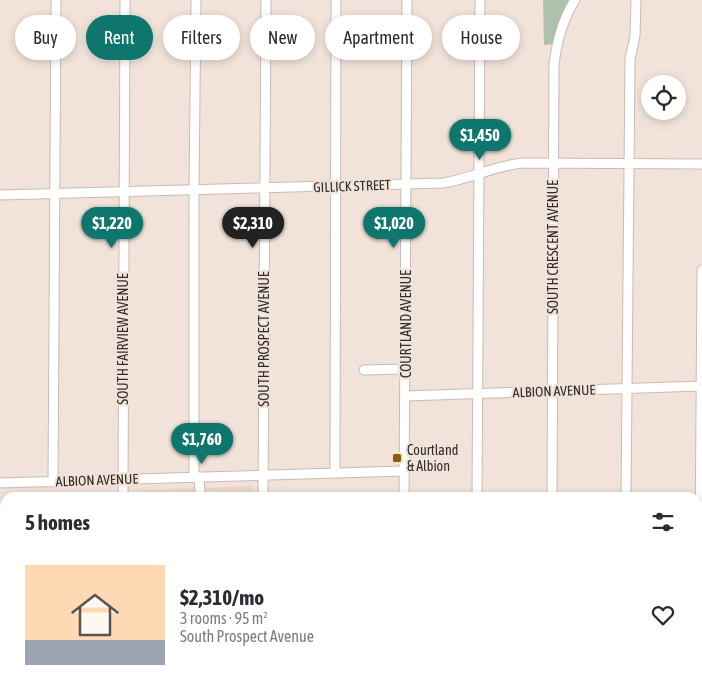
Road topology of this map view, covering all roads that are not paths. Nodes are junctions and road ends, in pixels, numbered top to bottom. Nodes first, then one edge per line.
1 (56, 0) edge
2 (125, 0) edge
3 (196, 0) edge
4 (266, 0) edge
5 (336, 0) edge
6 (407, 0) edge
7 (480, 0) edge
8 (575, 0) edge
9 (636, 0) edge
10 (554, 162) junction
11 (628, 163) junction
12 (702, 164) edge
13 (479, 174) junction
14 (406, 184) junction
15 (335, 186) junction
16 (265, 188) junction
17 (194, 190) junction
18 (124, 192) junction
19 (55, 194) junction
20 (0, 195) edge
21 (702, 270) edge
22 (406, 369) junction
23 (364, 370) dead end
24 (701, 386) edge
25 (627, 389) junction
26 (552, 391) junction
27 (478, 394) junction
28 (406, 396) junction
29 (404, 471) junction
30 (335, 473) junction
31 (264, 475) junction
32 (197, 477) junction
33 (123, 480) junction
34 (53, 482) junction
35 (0, 483) edge
36 (123, 492) edge
37 (200, 492) edge
38 (264, 492) edge
39 (404, 492) edge
40 (477, 492) edge
41 (552, 492) edge
42 (626, 492) edge
43 (701, 492) edge

1 - 19 street
2 - 18 street, SOUTH FAIRVIEW AVENUE
3 - 17 street
4 - 16 street, SOUTH PROSPECT AVENUE
5 - 15 street
6 - 14 street, COURTLAND AVENUE
7 - 13 street
8 - 10 street, SOUTH CRESCENT AVENUE
9 - 11 street
10 - 11 street, GILLICK STREET
10 - 13 street, GILLICK STREET
10 - 26 street, SOUTH CRESCENT AVENUE
11 - 12 street, GILLICK STREET
11 - 25 street
13 - 14 street, GILLICK STREET
13 - 27 street
14 - 15 street, GILLICK STREET
14 - 22 street, COURTLAND AVENUE
15 - 16 street, GILLICK STREET
15 - 30 street
16 - 17 street, GILLICK STREET
16 - 31 street, SOUTH PROSPECT AVENUE
17 - 18 street, GILLICK STREET
17 - 32 street
18 - 19 street, GILLICK STREET
18 - 33 street, SOUTH FAIRVIEW AVENUE
19 - 20 street, GILLICK STREET
19 - 34 street
21 - 24 street
22 - 23 street
22 - 28 street, COURTLAND AVENUE
24 - 25 street, ALBION AVENUE
24 - 43 street
25 - 26 street, ALBION AVENUE
25 - 42 street
26 - 27 street, ALBION AVENUE
26 - 41 street, SOUTH CRESCENT AVENUE
27 - 28 street, ALBION AVENUE
27 - 40 street
28 - 29 street, COURTLAND AVENUE
29 - 30 street, ALBION AVENUE
29 - 39 street, COURTLAND AVENUE
30 - 31 street, ALBION AVENUE
31 - 32 street, ALBION AVENUE
31 - 38 street, SOUTH PROSPECT AVENUE
32 - 33 street, ALBION AVENUE
32 - 37 street
33 - 34 street, ALBION AVENUE
33 - 36 street, SOUTH FAIRVIEW AVENUE
34 - 35 street, ALBION AVENUE

